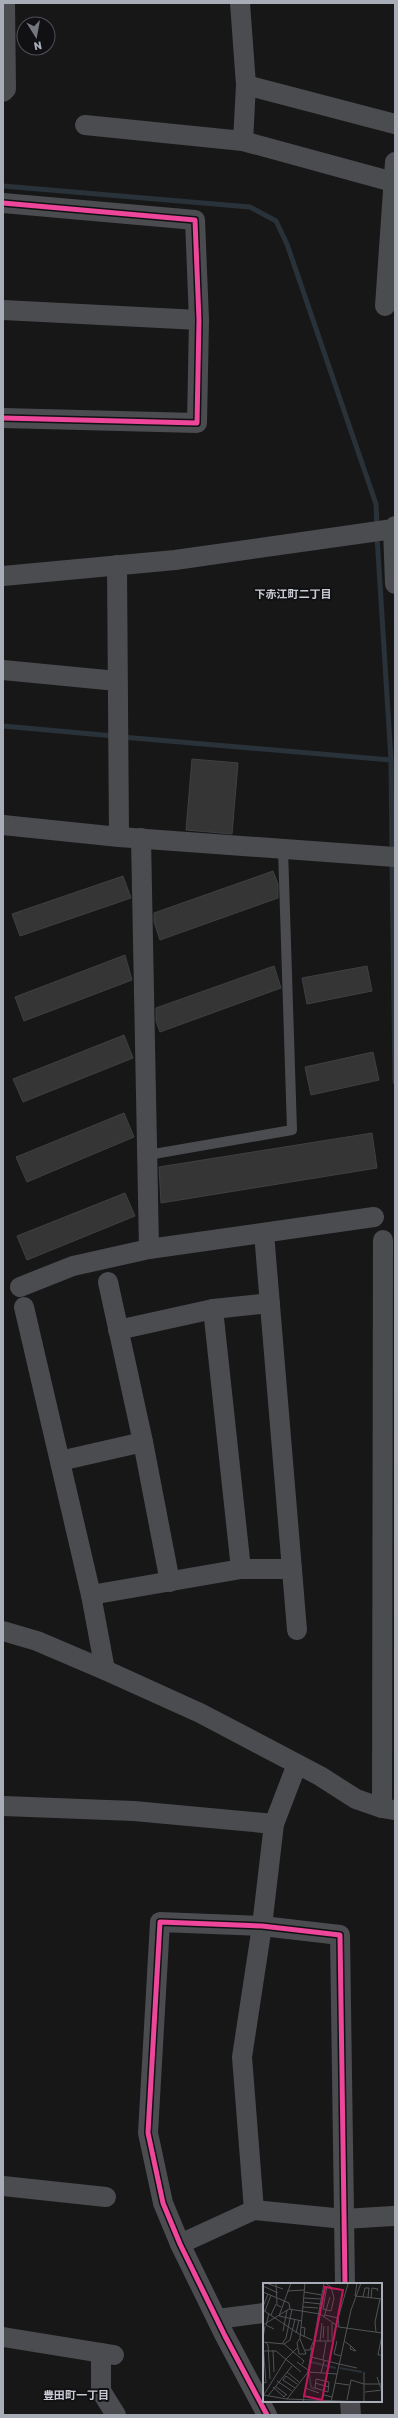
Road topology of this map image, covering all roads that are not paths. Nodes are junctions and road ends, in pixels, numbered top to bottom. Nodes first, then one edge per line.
1 (5, 3) edge
2 (240, 3) edge
3 (246, 85) junction
4 (3, 92) edge
5 (395, 124) edge
6 (85, 125) dead end
7 (243, 142) junction
8 (395, 162) edge
9 (392, 182) junction
10 (3, 203) edge
11 (385, 306) dead end
12 (3, 310) edge
13 (199, 320) junction
14 (3, 418) edge
15 (385, 529) edge
16 (117, 565) junction
17 (3, 576) edge
18 (395, 576) edge
19 (395, 584) edge
20 (3, 670) edge
21 (117, 681) junction
22 (3, 825) edge
23 (119, 837) junction
24 (141, 838) junction
25 (283, 849) junction
26 (389, 856) edge
27 (148, 1155) junction
28 (374, 1217) dead end
29 (264, 1233) junction
30 (383, 1240) dead end
31 (149, 1249) junction
32 (108, 1282) dead end
33 (20, 1287) dead end
34 (270, 1303) junction
35 (24, 1307) dead end
36 (214, 1309) junction
37 (118, 1330) junction
38 (143, 1442) junction
39 (60, 1461) junction
40 (292, 1568) junction
41 (241, 1569) junction
42 (170, 1582) junction
43 (91, 1595) junction
44 (297, 1630) dead end
45 (3, 1631) edge
46 (105, 1670) junction
47 (297, 1764) junction
48 (3, 1806) edge
49 (388, 1809) edge
50 (274, 1824) junction
51 (262, 1926) junction
52 (3, 2186) edge
53 (106, 2196) dead end
54 (254, 2210) junction
55 (393, 2216) dead end
56 (344, 2219) junction
57 (180, 2244) junction
58 (345, 2283) edge
59 (263, 2313) edge
60 (217, 2319) junction
61 (3, 2337) edge
62 (350, 2402) edge
63 (116, 2415) edge
64 (267, 2415) edge
65 (352, 2415) edge

1 - 4 street
2 - 3 street
3 - 5 street
3 - 7 street
6 - 7 street
7 - 9 street
8 - 9 street
9 - 11 street
10 - 13 street
12 - 13 street
13 - 14 street
15 - 16 street
15 - 18 street
16 - 17 street
16 - 21 street
18 - 19 street
20 - 21 street
21 - 23 street
22 - 23 street
23 - 24 street
24 - 25 street
24 - 27 street
25 - 26 street
25 - 27 lane
27 - 31 street
28 - 29 street
29 - 31 street
29 - 34 street
30 - 49 street
31 - 33 street
32 - 37 street
34 - 36 street
34 - 40 street
35 - 39 street
36 - 37 street
36 - 41 street
37 - 38 street
38 - 39 street
38 - 42 street
39 - 43 street
40 - 41 street
40 - 44 street
41 - 42 street
42 - 43 street
43 - 46 street
45 - 46 street
46 - 47 street
47 - 49 street
47 - 50 street
48 - 50 street
50 - 51 street
51 - 54 street
51 - 56 street
51 - 57 street
52 - 53 street
54 - 56 street
54 - 57 street
55 - 56 street
56 - 58 street
57 - 60 street
59 - 60 street
60 - 64 street
61 - 63 street
62 - 65 street

